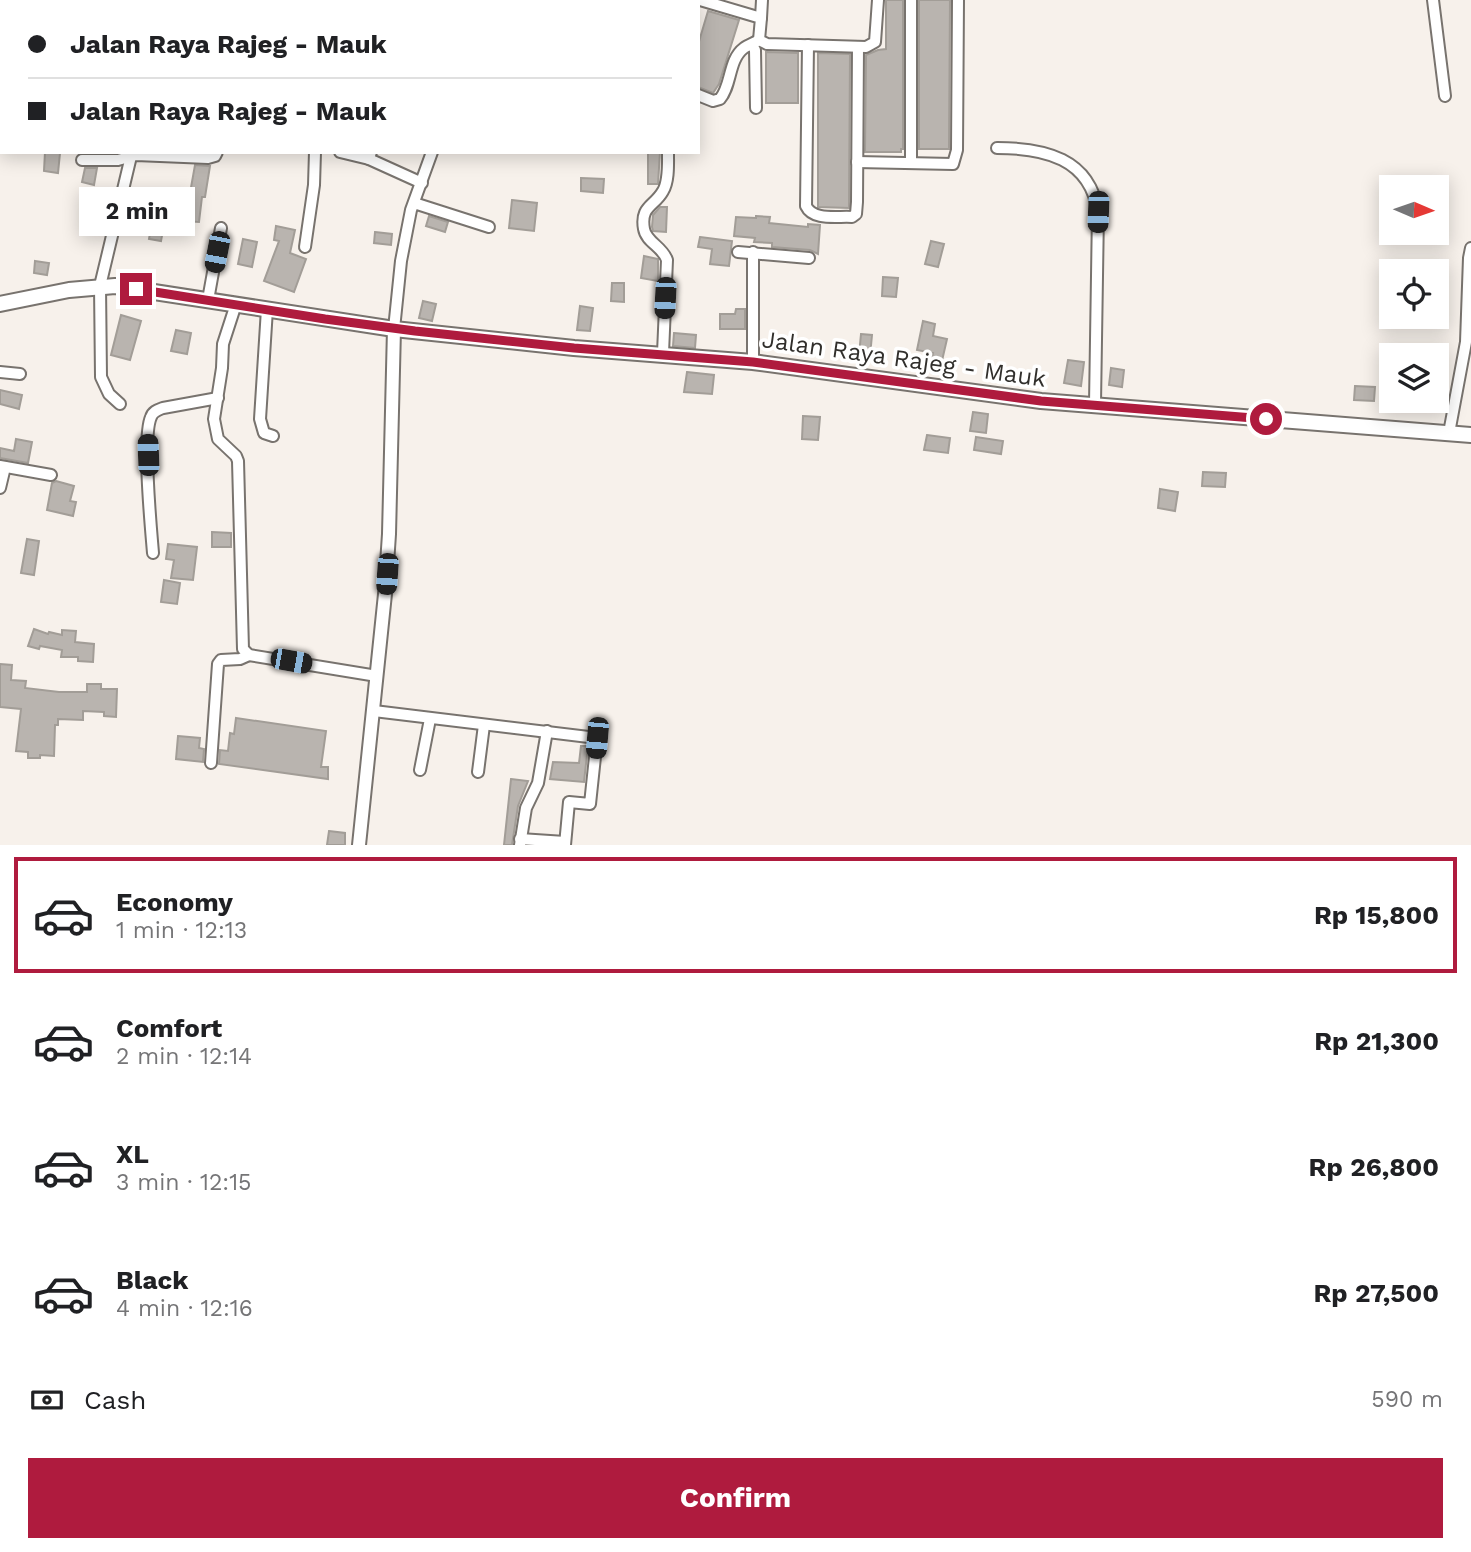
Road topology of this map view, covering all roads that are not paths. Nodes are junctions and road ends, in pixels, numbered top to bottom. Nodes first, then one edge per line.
1 (701, 0) edge
2 (762, 0) edge
3 (878, 0) edge
4 (911, 0) edge
5 (958, 0) edge
6 (1433, 0) edge
7 (761, 18) junction
8 (755, 43) junction
9 (808, 45) junction
10 (858, 47) junction
11 (700, 96) edge
12 (1445, 96) dead end
13 (756, 108) dead end
14 (997, 148) dead end
15 (132, 154) edge
16 (216, 154) edge
17 (316, 154) edge
18 (431, 154) edge
19 (668, 154) edge
20 (370, 156) edge
21 (82, 160) dead end
22 (857, 162) junction
23 (911, 163) junction
24 (422, 183) junction
25 (414, 202) junction
26 (489, 227) dead end
27 (221, 228) dead end
28 (305, 247) dead end
29 (1471, 248) edge
30 (738, 251) dead end
31 (753, 252) junction
32 (808, 258) dead end
33 (100, 286) junction
34 (208, 300) junction
35 (0, 304) edge
36 (236, 304) junction
37 (267, 309) junction
38 (394, 328) junction
39 (663, 354) junction
40 (753, 362) junction
41 (0, 372) edge
42 (20, 374) dead end
43 (218, 398) junction
44 (120, 404) dead end
45 (1095, 404) junction
46 (1449, 433) junction
47 (1471, 435) edge
48 (272, 436) dead end
49 (2, 467) edge
50 (51, 474) dead end
51 (0, 488) edge
52 (153, 553) dead end
53 (249, 655) junction
54 (377, 676) junction
55 (374, 711) junction
56 (430, 719) junction
57 (484, 725) junction
58 (547, 731) junction
59 (211, 763) dead end
60 (419, 770) dead end
61 (478, 772) dead end
62 (520, 842) edge
63 (565, 844) edge
64 (359, 845) edge

1 - 7 street
2 - 7 street
3 - 10 street
4 - 23 street
5 - 23 street
6 - 12 street
7 - 8 street
8 - 9 street
8 - 11 street
8 - 13 street
9 - 10 street
9 - 22 street
10 - 22 street
14 - 45 street
15 - 16 street
15 - 21 street
15 - 33 street
17 - 28 street
18 - 24 street
19 - 39 street
20 - 24 street
22 - 23 street
24 - 25 street
25 - 26 street
25 - 38 street
27 - 34 street
29 - 46 street
30 - 31 street
31 - 32 street
31 - 40 street
33 - 34 main road, Jalan Raya Rajeg - Mauk
33 - 35 main road, Jalan Raya Rajeg - Mauk
33 - 44 street
34 - 36 main road, Jalan Raya Rajeg - Mauk
36 - 37 main road, Jalan Raya Rajeg - Mauk
36 - 43 street
37 - 38 main road, Jalan Raya Rajeg - Mauk
37 - 48 street
38 - 39 main road, Jalan Raya Rajeg - Mauk
38 - 54 street
39 - 40 main road, Jalan Raya Rajeg - Mauk
40 - 45 main road, Jalan Raya Rajeg - Mauk
41 - 42 street
43 - 52 street
43 - 53 street
45 - 46 main road, Jalan Raya Rajeg - Mauk
46 - 47 main road, Jalan Raya Rajeg - Mauk
49 - 50 street
49 - 51 street
53 - 54 street
53 - 59 street
54 - 55 street
55 - 56 street
55 - 64 street
56 - 57 street
56 - 60 street
57 - 58 street
57 - 61 street
58 - 62 street
58 - 63 street
62 - 63 street

